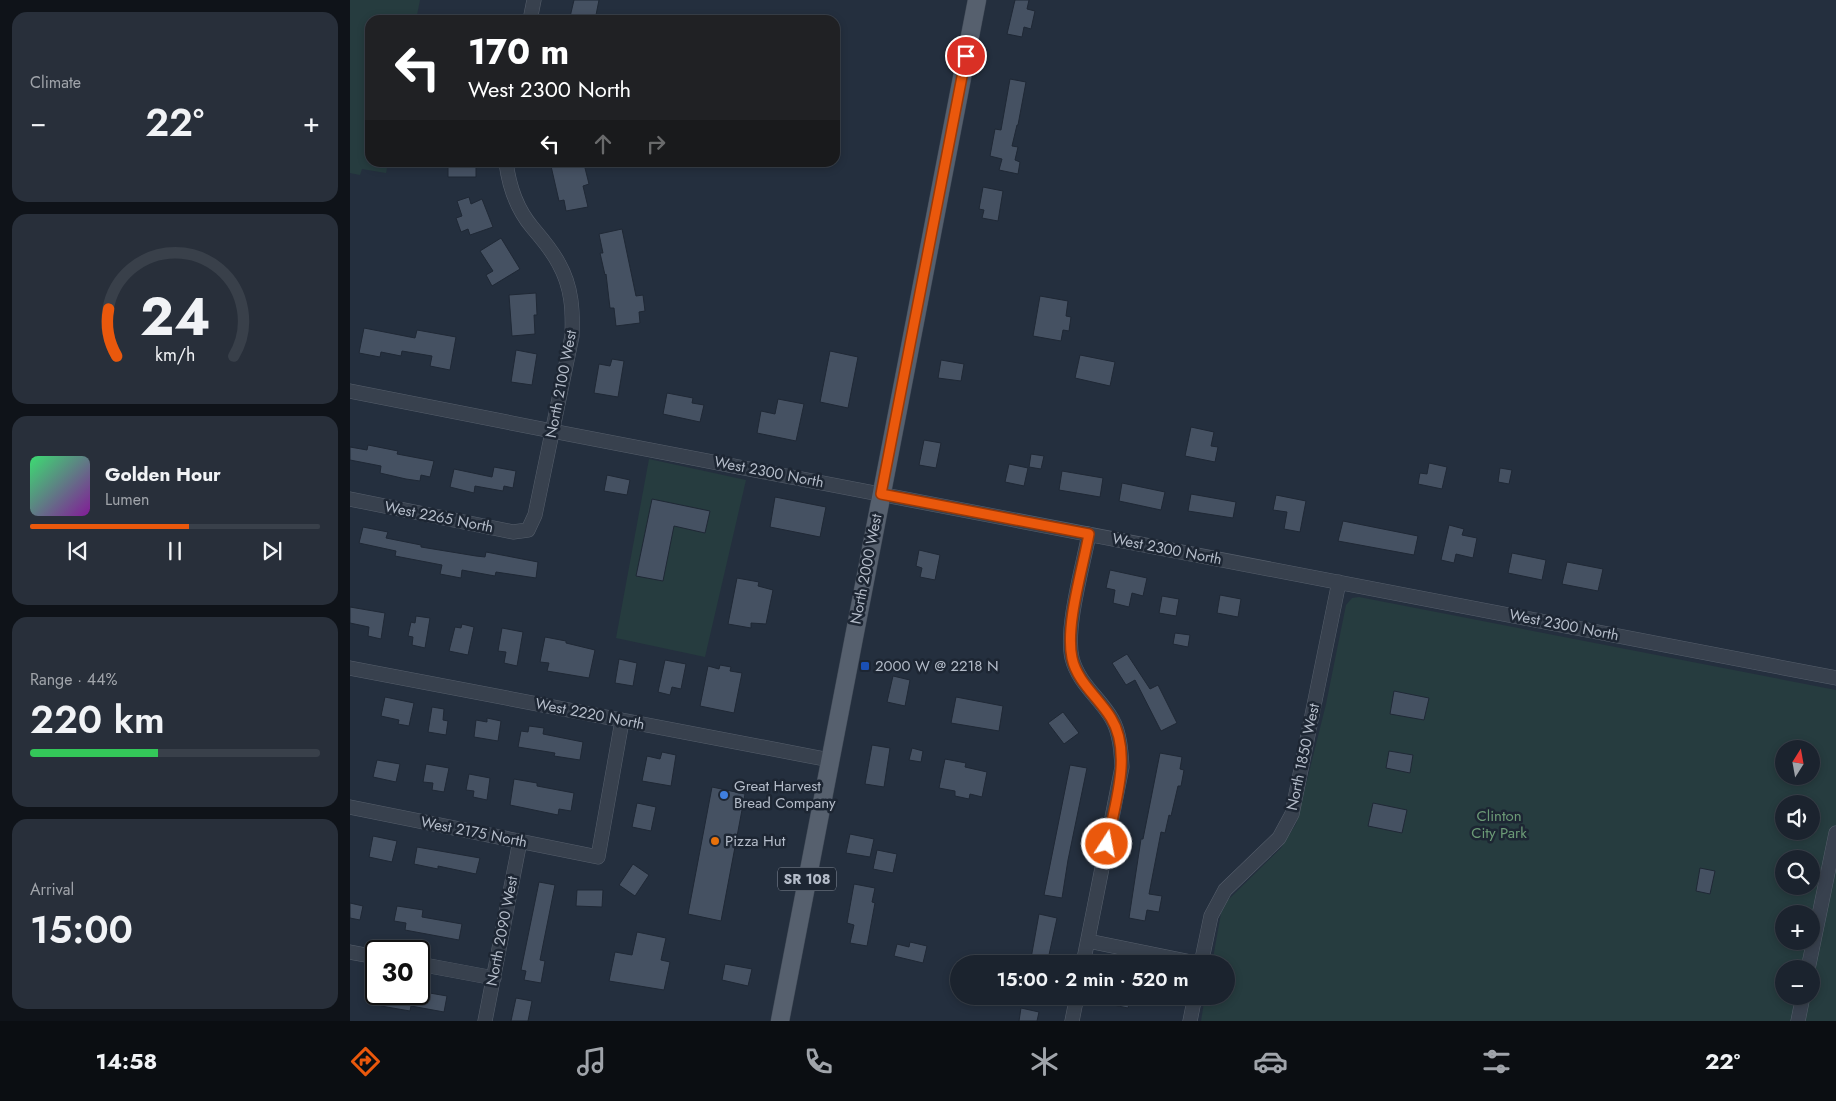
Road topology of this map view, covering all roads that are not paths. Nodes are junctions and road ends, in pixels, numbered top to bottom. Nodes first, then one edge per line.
1 (534, 0) edge
2 (977, 0) edge
3 (531, 15) edge
4 (507, 167) edge
5 (350, 391) edge
6 (552, 431) junction
7 (881, 494) junction
8 (350, 499) edge
9 (528, 530) joint
10 (1089, 534) junction
11 (1339, 582) junction
12 (350, 668) edge
13 (1836, 678) edge
14 (622, 721) junction
15 (830, 760) junction
16 (350, 807) edge
17 (1836, 833) edge
18 (520, 841) junction
19 (1088, 941) junction
20 (350, 952) edge
21 (365, 955) edge
22 (1085, 955) edge
23 (1157, 955) edge
24 (1203, 955) edge
25 (1810, 960) edge
26 (430, 966) edge
27 (494, 978) junction
28 (1075, 1005) edge
29 (1193, 1005) edge
30 (1801, 1005) edge
31 (485, 1021) edge
32 (780, 1021) edge
33 (1072, 1021) edge
34 (1190, 1021) edge
35 (1798, 1021) edge

1 - 3 street
2 - 7 main road, North 2000 West / SR 108
4 - 6 street, North 2100 West
5 - 6 street, West 2300 North
6 - 7 street, West 2300 North
6 - 9 street, North 2100 West
7 - 10 street, West 2300 North
7 - 15 main road, North 2000 West / SR 108
8 - 9 street, West 2265 North
10 - 11 street, West 2300 North
10 - 19 street
11 - 13 street, West 2300 North
11 - 24 street, North 1850 West
12 - 14 street, West 2220 North
14 - 15 street, West 2220 North
14 - 18 street, West 2175 North
15 - 32 main road, North 2000 West / SR 108
16 - 18 street, West 2175 North
17 - 25 street
18 - 27 street, North 2090 West
19 - 22 street
19 - 23 street
20 - 21 street
26 - 27 street
27 - 31 street, North 2090 West
28 - 33 street
29 - 34 street
30 - 35 street

